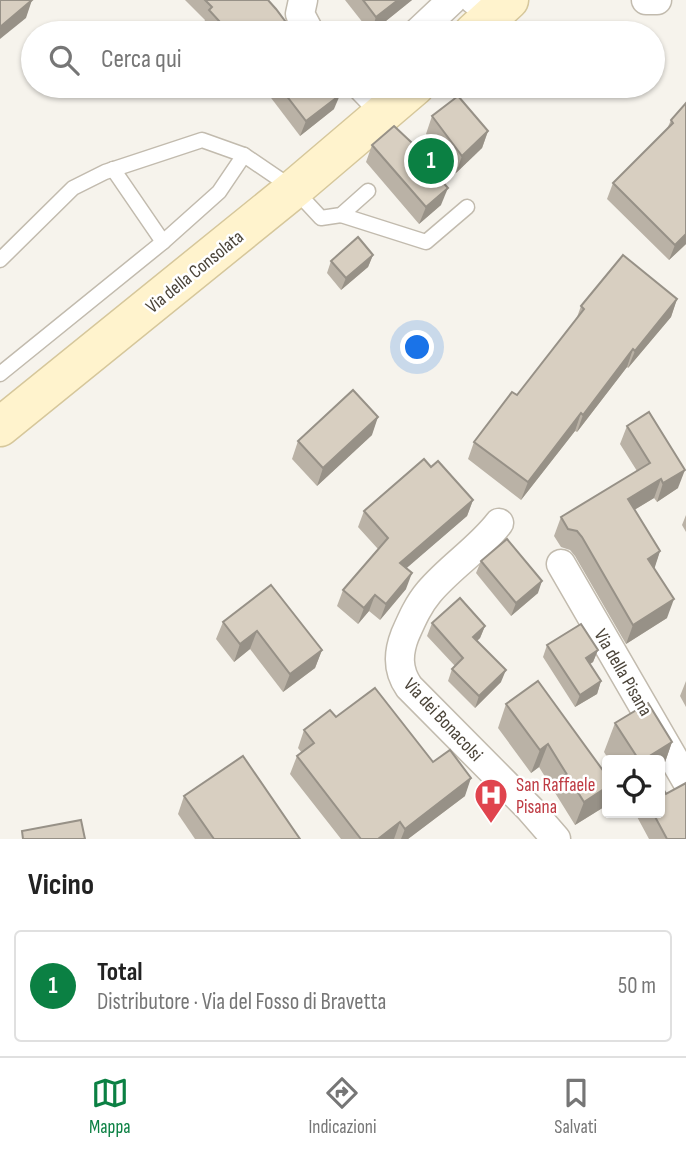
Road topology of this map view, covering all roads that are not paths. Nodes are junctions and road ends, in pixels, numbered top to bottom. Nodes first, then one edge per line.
1 (303, 0) edge
2 (452, 0) edge
3 (646, 0) edge
4 (657, 0) edge
5 (304, 21) edge
6 (430, 21) edge
7 (362, 98) edge
8 (244, 155) junction
9 (113, 169) junction
10 (294, 189) junction
11 (368, 191) dead end
12 (467, 207) dead end
13 (341, 215) junction
14 (163, 242) junction
15 (0, 260) edge
16 (0, 374) edge
17 (0, 427) edge
18 (499, 523) dead end
19 (561, 564) dead end
20 (686, 780) edge
21 (556, 839) edge

1 - 5 street
2 - 6 street
3 - 4 street
7 - 10 main road, Via della Consolata
8 - 9 lane
8 - 10 lane
8 - 14 lane
9 - 14 lane
9 - 15 lane
10 - 13 lane
10 - 17 main road, Via della Consolata
11 - 13 lane
12 - 13 lane
14 - 16 lane
18 - 21 street, Via dei Bonacolsi
19 - 20 street, Via della Pisana

